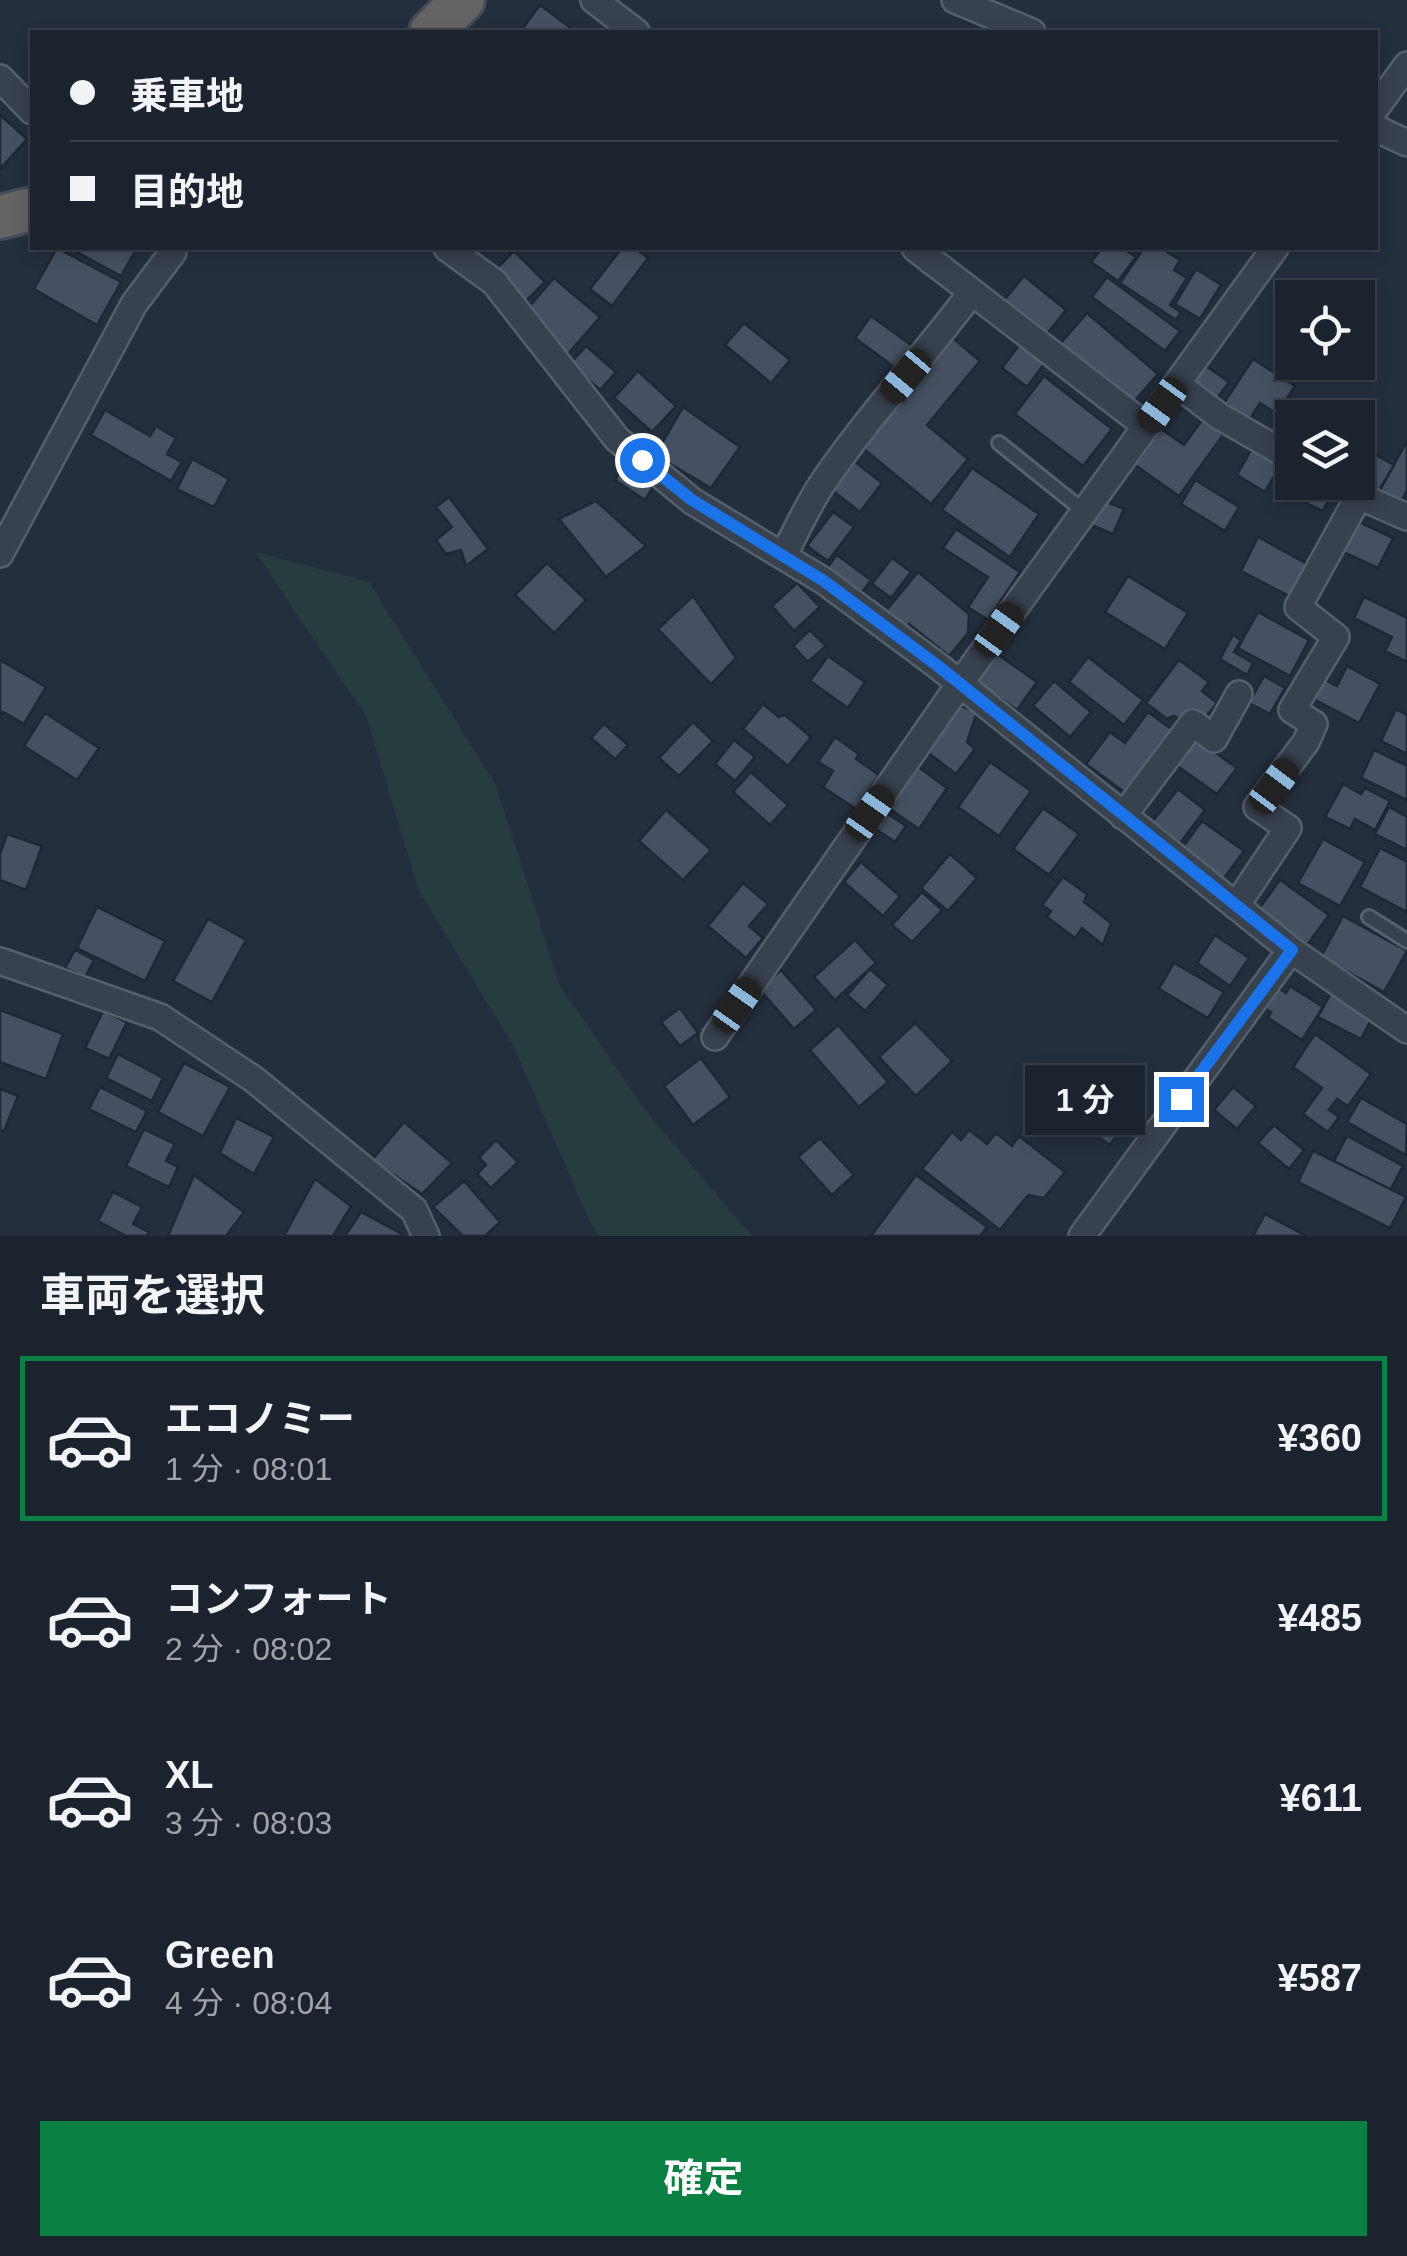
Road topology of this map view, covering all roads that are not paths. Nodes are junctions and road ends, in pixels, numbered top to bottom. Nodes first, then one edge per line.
1 (463, 0) edge
2 (594, 0) edge
3 (955, 0) edge
4 (433, 30) edge
5 (633, 30) edge
6 (1027, 30) edge
7 (1407, 64) edge
8 (0, 78) edge
9 (1378, 105) edge
10 (30, 109) edge
11 (1378, 129) edge
12 (1407, 143) edge
13 (30, 209) edge
14 (0, 216) edge
15 (172, 250) edge
16 (450, 250) edge
17 (918, 250) edge
18 (1274, 250) edge
19 (972, 292) junction
20 (1177, 384) junction
21 (1146, 426) junction
22 (999, 444) dead end
23 (1275, 448) edge
24 (1358, 500) edge
25 (1369, 500) edge
26 (1085, 512) junction
27 (1407, 517) edge
28 (0, 554) edge
29 (783, 556) junction
30 (959, 685) junction
31 (1239, 694) dead end
32 (1123, 816) junction
33 (1236, 906) junction
34 (1369, 917) dead end
35 (1407, 941) edge
36 (1292, 950) junction
37 (0, 960) edge
38 (1403, 1017) edge
39 (715, 1037) dead end
40 (424, 1235) edge
41 (1082, 1236) edge

1 - 4 highway
2 - 5 street
3 - 6 street
7 - 9 street
8 - 10 street
11 - 12 street
13 - 14 highway
15 - 28 street
16 - 29 street
17 - 19 street
18 - 20 street
19 - 21 street
19 - 29 street
20 - 21 street
20 - 23 street
21 - 26 street
22 - 26 lane
24 - 33 street
25 - 27 street
26 - 30 street
29 - 30 street
30 - 32 street
30 - 39 street
31 - 32 street
32 - 33 street
33 - 36 street
34 - 35 lane
36 - 38 street
36 - 41 street
37 - 40 street

